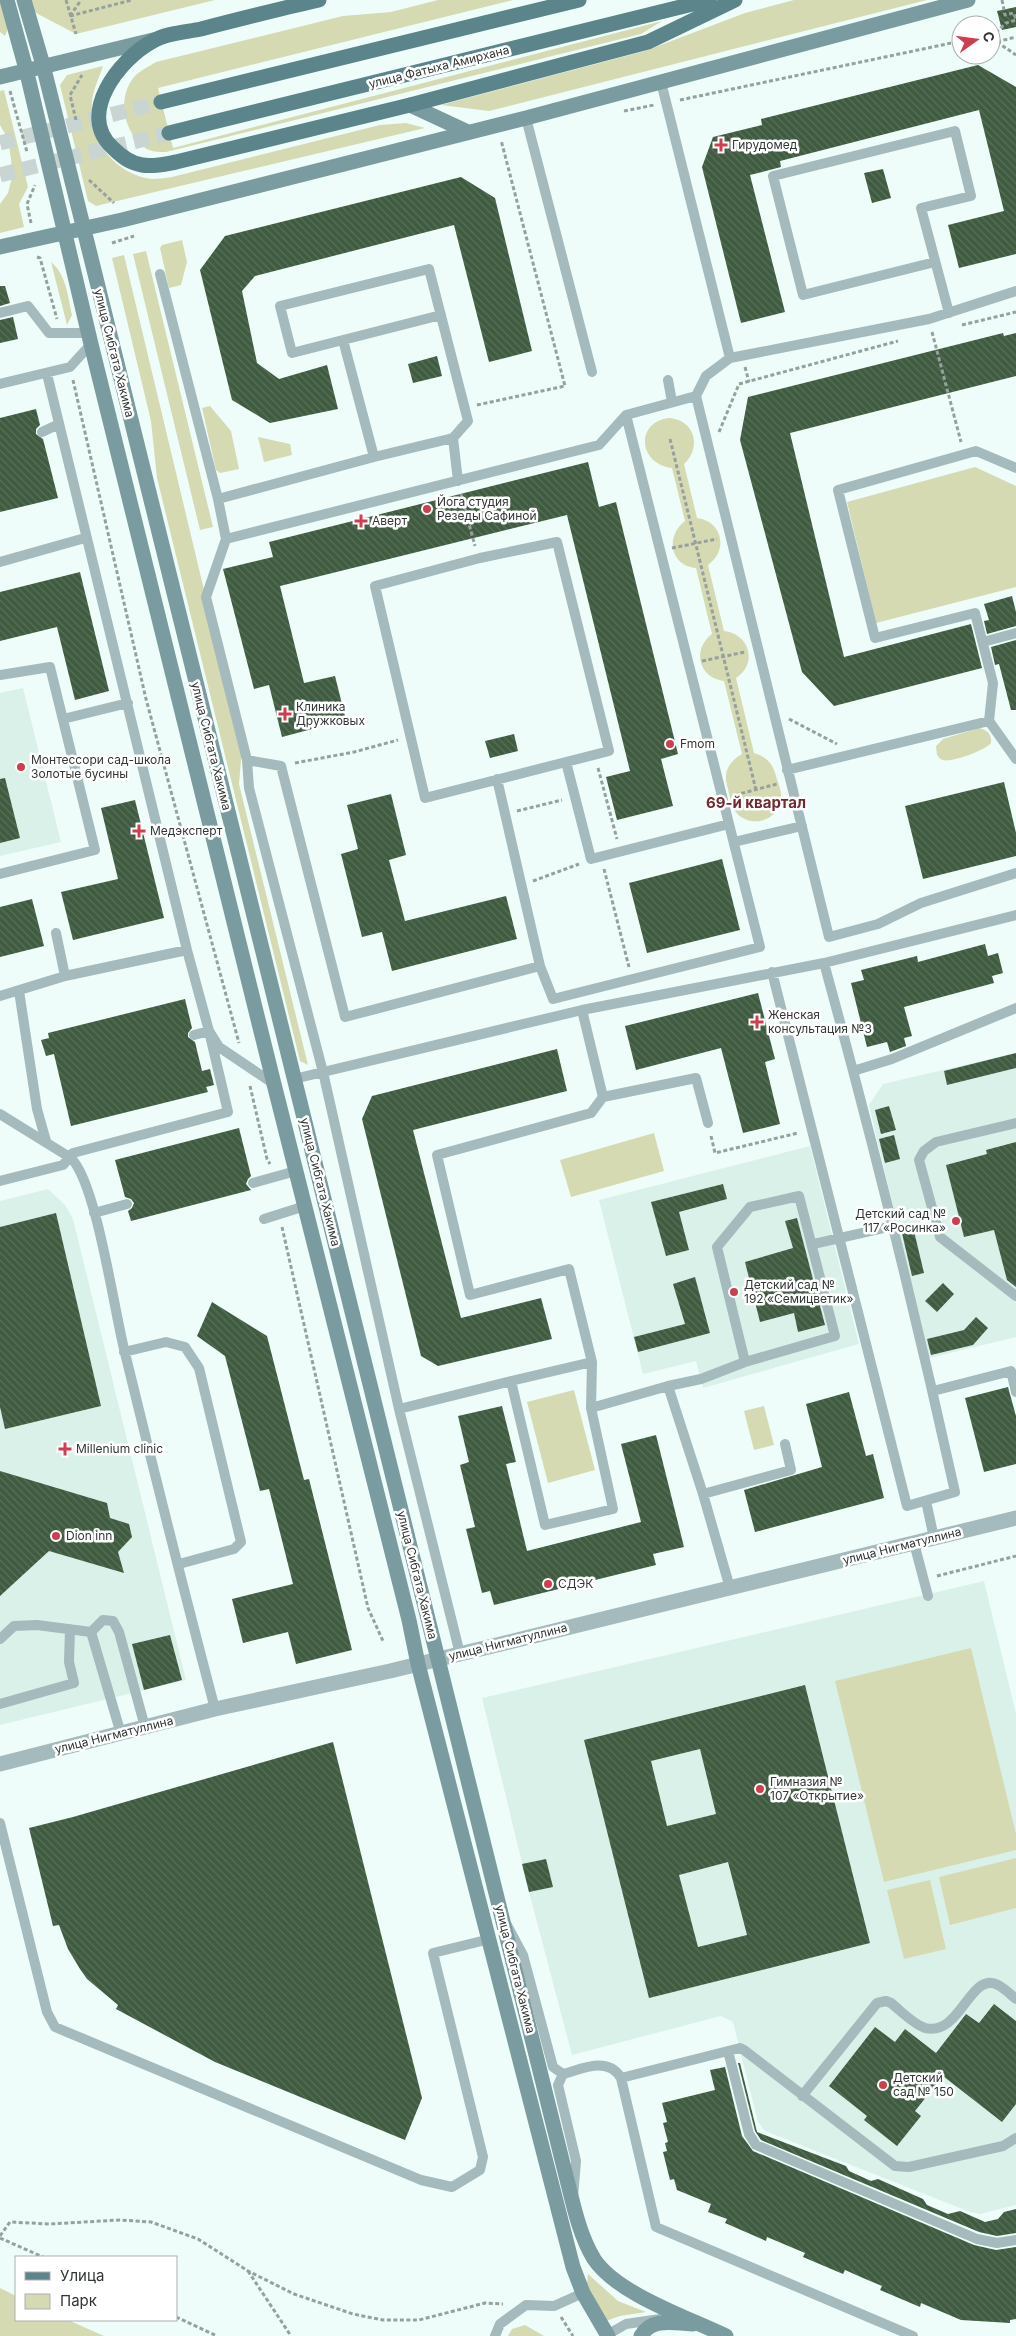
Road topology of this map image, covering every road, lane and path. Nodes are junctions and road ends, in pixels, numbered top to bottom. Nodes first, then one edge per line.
1 (7, 0) edge
2 (24, 0) edge
3 (66, 0) edge
4 (81, 0) edge
5 (132, 0) edge
6 (579, 0) edge
7 (709, 0) edge
8 (735, 0) edge
9 (968, 0) edge
10 (1002, 0) edge
11 (313, 1) edge
12 (70, 16) junction
13 (1016, 20) edge
14 (1001, 28) edge
15 (76, 34) dead end
16 (1016, 38) edge
17 (153, 40) junction
18 (1001, 41) edge
19 (1001, 45) edge
20 (1016, 55) edge
21 (43, 65) junction
22 (26, 69) junction
23 (85, 70) dead end
24 (0, 77) edge
25 (661, 82) junction
26 (10, 90) dead end
27 (161, 102) tunnel mouth
28 (410, 105) junction
29 (526, 118) junction
30 (77, 123) dead end
31 (468, 132) junction
32 (169, 133) tunnel mouth
33 (500, 137) dead end
34 (29, 160) dead end
35 (34, 178) dead end
36 (89, 179) dead end
37 (114, 203) dead end
38 (32, 229) dead end
39 (84, 229) junction
40 (64, 233) junction
41 (0, 247) edge
42 (40, 258) dead end
43 (935, 262) junction
44 (160, 274) dead end
45 (1016, 291) edge
46 (1016, 312) edge
47 (0, 313) edge
48 (949, 313) junction
49 (441, 315) junction
50 (929, 318) junction
51 (960, 326) dead end
52 (941, 330) dead end
53 (932, 332) junction
54 (60, 333) junction
55 (922, 335) dead end
56 (90, 339) junction
57 (343, 340) junction
58 (903, 340) dead end
59 (730, 358) junction
60 (70, 367) junction
61 (592, 372) dead end
62 (47, 374) junction
63 (668, 380) dead end
64 (0, 384) edge
65 (696, 396) junction
66 (672, 402) junction
67 (464, 408) junction
68 (626, 414) junction
69 (59, 424) junction
70 (42, 432) dead end
71 (716, 437) dead end
72 (453, 438) junction
73 (670, 439) dead end
74 (964, 454) junction
75 (374, 457) junction
76 (1016, 468) edge
77 (458, 481) junction
78 (218, 499) junction
79 (730, 536) junction
80 (85, 538) junction
81 (226, 539) junction
82 (696, 543) junction
83 (661, 550) junction
84 (480, 558) junction
85 (0, 562) edge
86 (1016, 633) edge
87 (982, 642) junction
88 (758, 649) junction
89 (724, 656) junction
90 (690, 664) junction
91 (0, 675) edge
92 (128, 703) junction
93 (786, 717) dead end
94 (63, 719) junction
95 (989, 721) junction
96 (411, 737) junction
97 (594, 754) junction
98 (855, 754) junction
99 (1016, 759) edge
100 (247, 760) junction
101 (566, 762) junction
102 (280, 766) junction
103 (789, 775) junction
104 (497, 779) junction
105 (756, 790) junction
106 (575, 797) junction
107 (723, 798) junction
108 (505, 813) junction
109 (729, 824) junction
110 (802, 826) junction
111 (734, 842) junction
112 (620, 852) junction
113 (596, 858) junction
114 (1016, 873) edge
115 (0, 874) edge
116 (522, 886) junction
117 (1015, 917) edge
118 (56, 933) dead end
119 (187, 950) junction
120 (824, 963) junction
121 (540, 966) junction
122 (772, 972) junction
123 (64, 976) junction
124 (632, 979) junction
125 (19, 991) junction
126 (0, 996) edge
127 (1016, 1008) edge
128 (582, 1010) junction
129 (209, 1031) junction
130 (194, 1035) dead end
131 (245, 1063) junction
132 (853, 1071) junction
133 (323, 1072) junction
134 (294, 1079) junction
135 (274, 1084) junction
136 (603, 1097) junction
137 (0, 1114) edge
138 (708, 1123) joint
139 (1016, 1123) edge
140 (811, 1130) junction
141 (46, 1141) junction
142 (71, 1158) junction
143 (296, 1171) junction
144 (279, 1176) junction
145 (0, 1181) edge
146 (253, 1184) dead end
147 (127, 1204) dead end
148 (305, 1206) junction
149 (94, 1213) junction
150 (288, 1213) junction
151 (264, 1219) dead end
152 (892, 1226) junction
153 (839, 1238) junction
154 (813, 1244) junction
155 (1016, 1296) edge
156 (124, 1352) junction
157 (592, 1362) junction
158 (745, 1362) junction
159 (511, 1381) junction
160 (668, 1386) junction
161 (933, 1390) junction
162 (1016, 1392) edge
163 (590, 1408) junction
164 (399, 1409) junction
165 (785, 1444) dead end
166 (703, 1494) junction
167 (926, 1501) junction
168 (1016, 1518) edge
169 (934, 1538) junction
170 (914, 1543) junction
171 (1016, 1556) edge
172 (179, 1564) junction
173 (924, 1579) junction
174 (730, 1588) junction
175 (928, 1596) dead end
176 (70, 1629) junction
177 (90, 1632) junction
178 (0, 1639) edge
179 (383, 1641) dead end
180 (460, 1654) junction
181 (438, 1659) junction
182 (418, 1664) junction
183 (0, 1704) edge
184 (215, 1709) junction
185 (145, 1727) junction
186 (121, 1734) junction
187 (0, 1764) edge
188 (0, 1823) edge
189 (502, 1918) junction
190 (490, 1939) junction
191 (1016, 1999) edge
192 (728, 2051) junction
193 (563, 2074) junction
194 (621, 2078) junction
195 (802, 2096) junction
196 (1016, 2138) edge
197 (573, 2200) junction
198 (0, 2237) edge
199 (1016, 2240) edge
200 (41, 2256) edge
201 (248, 2271) junction
202 (583, 2293) junction
203 (526, 2305) junction
204 (554, 2306) junction
205 (684, 2316) junction
206 (178, 2318) edge
207 (702, 2324) junction
208 (606, 2335) edge
209 (217, 2336) edge
210 (291, 2336) edge
211 (495, 2336) edge
212 (573, 2336) edge
213 (641, 2336) edge
214 (726, 2336) edge
215 (913, 2336) edge

1 - 22 main road, улица Сибгата Хакима
2 - 21 main road, улица Сибгата Хакима
3 - 12 path
4 - 12 path
5 - 12 path
6 - 27 main road
7 - 32 main road, улица Фатыха Амирхана
8 - 28 main road
9 - 25 main road
10 - 13 path
11 - 17 main road
12 - 15 path
13 - 14 path
16 - 18 path
17 - 21 main road
17 - 28 main road
19 - 20 path
21 - 22 main road
21 - 39 main road, улица Сибгата Хакима
22 - 24 main road
22 - 40 main road, улица Сибгата Хакима
23 - 30 path
25 - 29 main road
25 - 59 lane
26 - 34 path
28 - 31 main road
29 - 31 main road
29 - 61 lane
31 - 39 main road
33 - 67 path
35 - 38 path
36 - 37 path
39 - 40 main road
39 - 134 main road, улица Сибгата Хакима
40 - 41 main road
40 - 56 main road, улица Сибгата Хакима
42 - 54 path
43 - 43 lane
43 - 48 lane
44 - 78 lane
45 - 48 lane
46 - 51 path
47 - 54 lane
48 - 50 lane
49 - 57 lane
49 - 57 lane
49 - 67 lane
50 - 53 path
50 - 59 lane
52 - 53 path
53 - 55 path
53 - 74 path
54 - 56 lane
56 - 60 lane
56 - 135 main road, улица Сибгата Хакима
57 - 75 lane
58 - 71 path
59 - 65 lane
60 - 62 lane
60 - 131 path
62 - 64 lane
62 - 69 lane
63 - 66 lane
65 - 66 lane
65 - 79 lane
66 - 68 lane
67 - 72 lane
68 - 77 lane
68 - 83 lane
69 - 70 lane
69 - 80 lane
72 - 75 lane
72 - 77 lane
73 - 82 path
74 - 76 lane
74 - 87 lane
75 - 78 lane
77 - 81 lane
77 - 84 path
78 - 81 lane
79 - 82 path
79 - 88 lane
80 - 85 lane
80 - 92 lane
81 - 100 lane
82 - 83 path
82 - 89 path
83 - 90 lane
84 - 96 lane
84 - 97 lane
86 - 87 lane
87 - 95 lane
88 - 89 path
88 - 103 lane
89 - 90 path
89 - 105 path
90 - 107 lane
91 - 94 lane
92 - 94 lane
92 - 119 lane
93 - 98 path
94 - 115 lane
95 - 98 lane
95 - 99 lane
96 - 102 path
96 - 104 lane
97 - 101 lane
97 - 112 path
98 - 103 lane
100 - 102 lane
100 - 133 lane
101 - 104 lane
101 - 106 lane
102 - 121 lane
103 - 105 path
103 - 110 lane
104 - 108 lane
105 - 107 path
106 - 108 path
106 - 113 lane
107 - 109 lane
108 - 116 lane
109 - 111 lane
109 - 112 lane
110 - 111 lane
110 - 114 lane
111 - 124 lane
112 - 113 lane
113 - 116 path
113 - 124 path
116 - 121 lane
117 - 120 lane
118 - 123 lane
119 - 123 lane
119 - 129 lane
120 - 122 lane
120 - 132 lane
121 - 124 lane
122 - 128 lane
122 - 140 lane
123 - 125 lane
125 - 126 lane
125 - 141 lane
127 - 132 lane
128 - 133 lane
128 - 136 lane
129 - 130 lane
129 - 131 lane
129 - 142 lane
131 - 135 lane
131 - 144 path
132 - 152 lane
133 - 134 lane
133 - 164 lane
134 - 181 main road, улица Сибгата Хакима
135 - 143 main road, улица Сибгата Хакима
136 - 138 lane
136 - 157 lane
137 - 141 lane
138 - 140 path
139 - 155 lane
140 - 153 lane
141 - 142 lane
142 - 145 lane
142 - 149 lane
143 - 144 lane
143 - 148 main road, улица Сибгата Хакима
144 - 146 lane
147 - 149 lane
148 - 150 lane
148 - 182 main road, улица Сибгата Хакима
149 - 156 lane
150 - 151 lane
150 - 179 path
152 - 153 lane
152 - 161 lane
153 - 154 lane
153 - 167 lane
154 - 158 lane
154 - 158 lane
156 - 172 lane
156 - 172 lane
157 - 159 lane
157 - 163 lane
158 - 160 lane
159 - 163 lane
159 - 164 lane
160 - 163 lane
160 - 166 lane
161 - 162 lane
161 - 167 lane
164 - 180 lane
165 - 166 lane
166 - 174 lane
167 - 169 lane
168 - 169 street, улица Нигматуллина
169 - 170 street, улица Нигматуллина
170 - 173 lane
170 - 174 street, улица Нигматуллина
171 - 173 path
172 - 184 lane
173 - 175 lane
174 - 180 street, улица Нигматуллина
176 - 177 lane
176 - 178 lane
176 - 183 lane
177 - 185 lane
177 - 186 lane
180 - 181 street, улица Нигматуллина
181 - 182 street, улица Нигматуллина
181 - 189 main road, улица Сибгата Хакима
182 - 184 street, улица Нигматуллина
182 - 190 main road, улица Сибгата Хакима
184 - 185 street, улица Нигматуллина
185 - 186 street, улица Нигматуллина
186 - 187 street, улица Нигматуллина
188 - 190 lane
189 - 193 lane
189 - 197 main road, улица Сибгата Хакима
190 - 202 main road, улица Сибгата Хакима
191 - 195 lane
192 - 194 lane
192 - 195 lane
192 - 199 lane
193 - 194 lane
193 - 197 lane
194 - 215 lane
195 - 196 lane
197 - 205 main road, улица Сибгата Хакима
198 - 200 path
198 - 201 path
201 - 203 path
201 - 210 path
202 - 204 lane
202 - 208 main road, улица Сибгата Хакима
203 - 204 lane
203 - 211 lane
204 - 212 path
205 - 207 main road, улица Сибгата Хакима
205 - 208 lane, улица Сибгата Хакима
206 - 209 path
207 - 213 main road, улица Сибгата Хакима
207 - 214 main road, улица Сибгата Хакима

